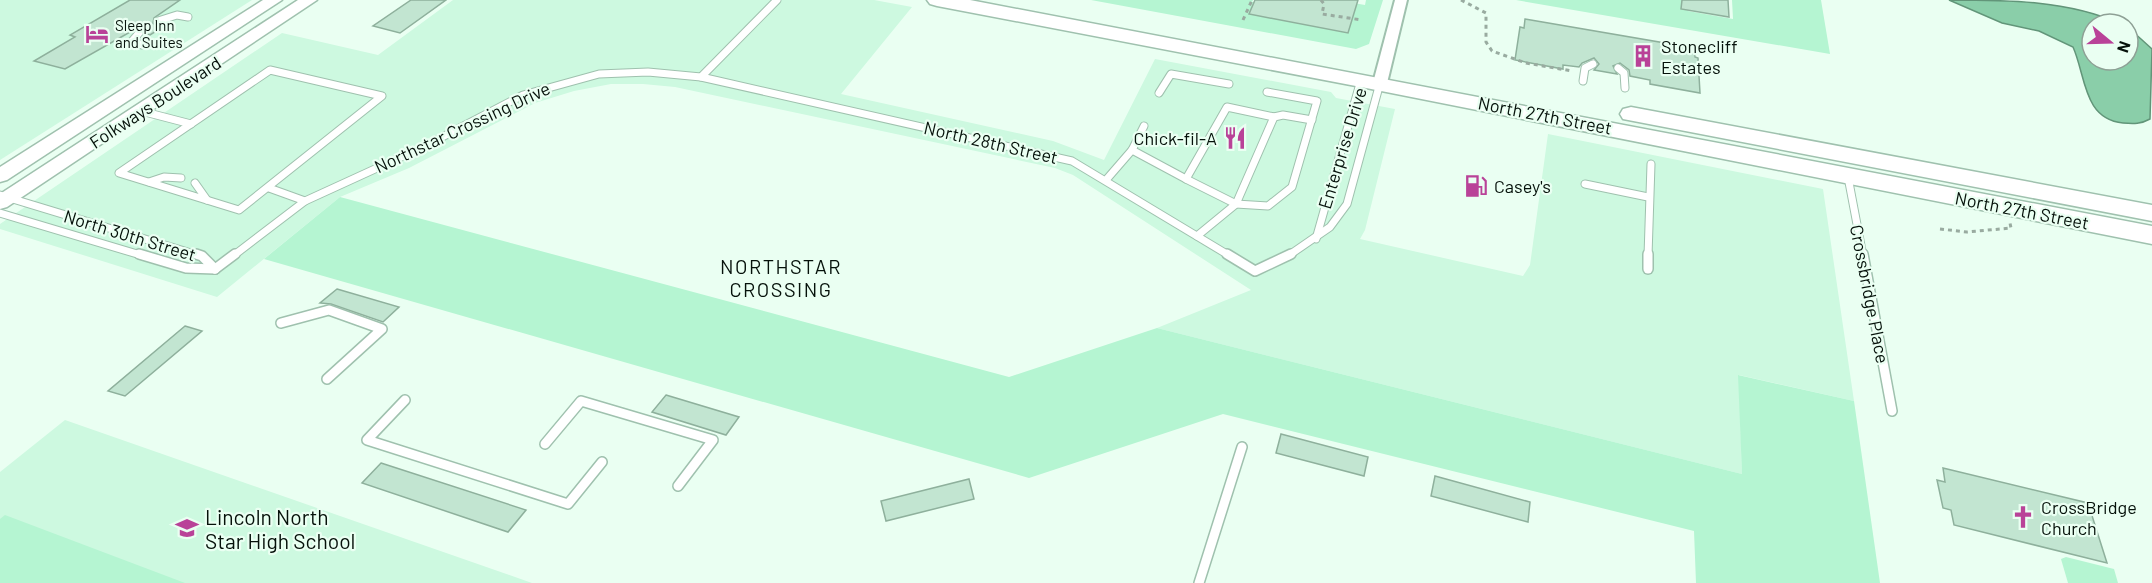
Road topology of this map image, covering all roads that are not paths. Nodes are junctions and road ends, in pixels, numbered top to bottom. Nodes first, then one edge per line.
1 (274, 0) edge
2 (309, 0) edge
3 (777, 0) edge
4 (937, 0) edge
5 (1024, 0) edge
6 (1401, 0) edge
7 (188, 17) dead end
8 (158, 21) dead end
9 (139, 33) dead end
10 (142, 45) dead end
11 (1593, 64) dead end
12 (1618, 68) dead end
13 (701, 77) junction
14 (1374, 77) junction
15 (1583, 81) dead end
16 (1229, 84) dead end
17 (1625, 88) dead end
18 (1267, 92) dead end
19 (1159, 93) dead end
20 (141, 111) junction
21 (1274, 117) junction
22 (1312, 120) junction
23 (191, 124) junction
24 (1144, 126) dead end
25 (1132, 150) junction
26 (1651, 164) dead end
27 (0, 176) edge
28 (1848, 177) junction
29 (181, 178) dead end
30 (1186, 179) junction
31 (1106, 180) junction
32 (148, 182) junction
33 (195, 183) dead end
34 (1585, 184) dead end
35 (269, 188) junction
36 (1648, 197) junction
37 (207, 200) junction
38 (305, 201) junction
39 (2, 202) edge
40 (1236, 204) junction
41 (2152, 213) edge
42 (2152, 235) edge
43 (1197, 236) junction
44 (1316, 239) junction
45 (215, 269) junction
46 (1648, 269) dead end
47 (1255, 271) joint
48 (281, 323) dead end
49 (327, 379) dead end
50 (405, 400) dead end
51 (1892, 411) dead end
52 (545, 444) dead end
53 (1242, 447) dead end
54 (602, 462) dead end
55 (678, 486) dead end
56 (1199, 583) edge

1 - 27 street, Folkways Boulevard
2 - 20 street, Folkways Boulevard
3 - 13 lane
4 - 14 main road, North 27th Street
5 - 14 main road, North 27th Street
6 - 14 street, Enterprise Drive
7 - 8 lane
9 - 10 lane
11 - 15 lane
12 - 17 lane
13 - 31 lane, North 28th Street
13 - 38 lane, Northstar Crossing Drive
14 - 28 main road, North 27th Street
14 - 41 main road, North 27th Street
14 - 44 lane, Enterprise Drive
14 - 44 lane, Enterprise Drive
16 - 19 lane
18 - 22 lane
20 - 23 lane
20 - 39 street, Folkways Boulevard
21 - 22 lane
21 - 30 lane
21 - 40 lane
22 - 40 lane
23 - 32 lane
23 - 35 lane
24 - 25 lane
25 - 30 lane
25 - 31 lane
26 - 36 lane
28 - 42 main road, North 27th Street
28 - 51 lane, Crossbridge Place
29 - 32 lane
30 - 40 lane
31 - 43 lane, North 28th Street
32 - 37 lane
33 - 37 lane
34 - 36 lane
35 - 37 lane
35 - 38 lane
36 - 46 lane
38 - 45 lane, Northstar Crossing Drive
39 - 45 lane, North 30th Street
39 - 45 lane, North 30th Street
40 - 43 lane
43 - 47 lane, North 28th Street
44 - 47 lane, Enterprise Drive
48 - 49 lane
50 - 54 lane
52 - 55 lane
53 - 56 lane

